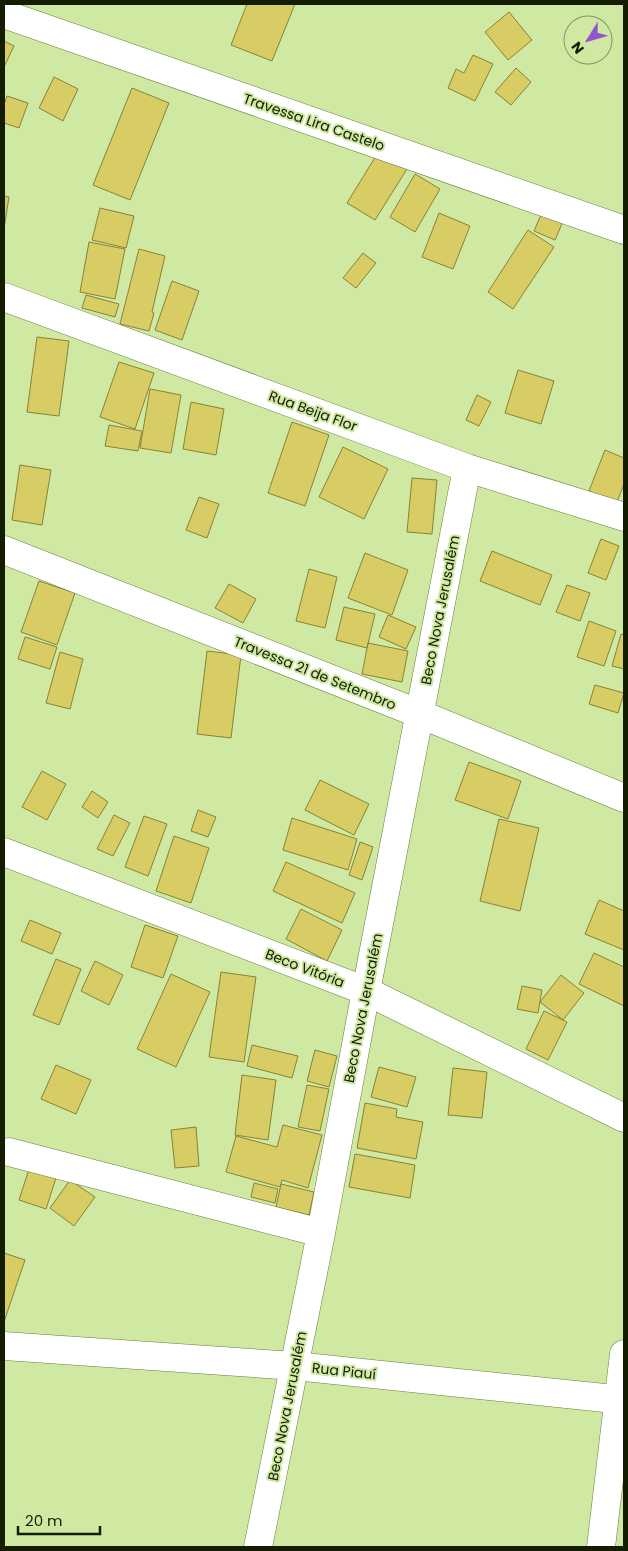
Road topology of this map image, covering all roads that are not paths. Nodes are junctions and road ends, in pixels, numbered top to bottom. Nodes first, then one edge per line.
1 (4, 14) edge
2 (624, 230) edge
3 (4, 297) edge
4 (467, 468) junction
5 (624, 517) edge
6 (4, 550) edge
7 (420, 714) junction
8 (624, 798) edge
9 (4, 852) edge
10 (366, 991) junction
11 (624, 1118) edge
12 (9, 1152) dead end
13 (321, 1233) junction
14 (4, 1346) edge
15 (624, 1354) edge
16 (295, 1366) junction
17 (621, 1400) edge
18 (258, 1547) edge
19 (601, 1547) edge

1 - 2 street, Travessa Lira Castelo
3 - 4 street, Rua Beija Flor
4 - 5 street, Rua Beija Flor
4 - 7 street, Beco Nova Jerusalém
6 - 7 street, Travessa 21 de Setembro
7 - 8 street, Travessa 21 de Setembro
7 - 10 street, Beco Nova Jerusalém
9 - 10 street, Beco Vitória
10 - 11 street, Beco Vitória
10 - 13 street, Beco Nova Jerusalém
12 - 13 street
13 - 16 street, Beco Nova Jerusalém
14 - 16 street, Rua Piauí
15 - 17 street
16 - 17 street, Rua Piauí
16 - 18 street, Beco Nova Jerusalém
17 - 19 street

